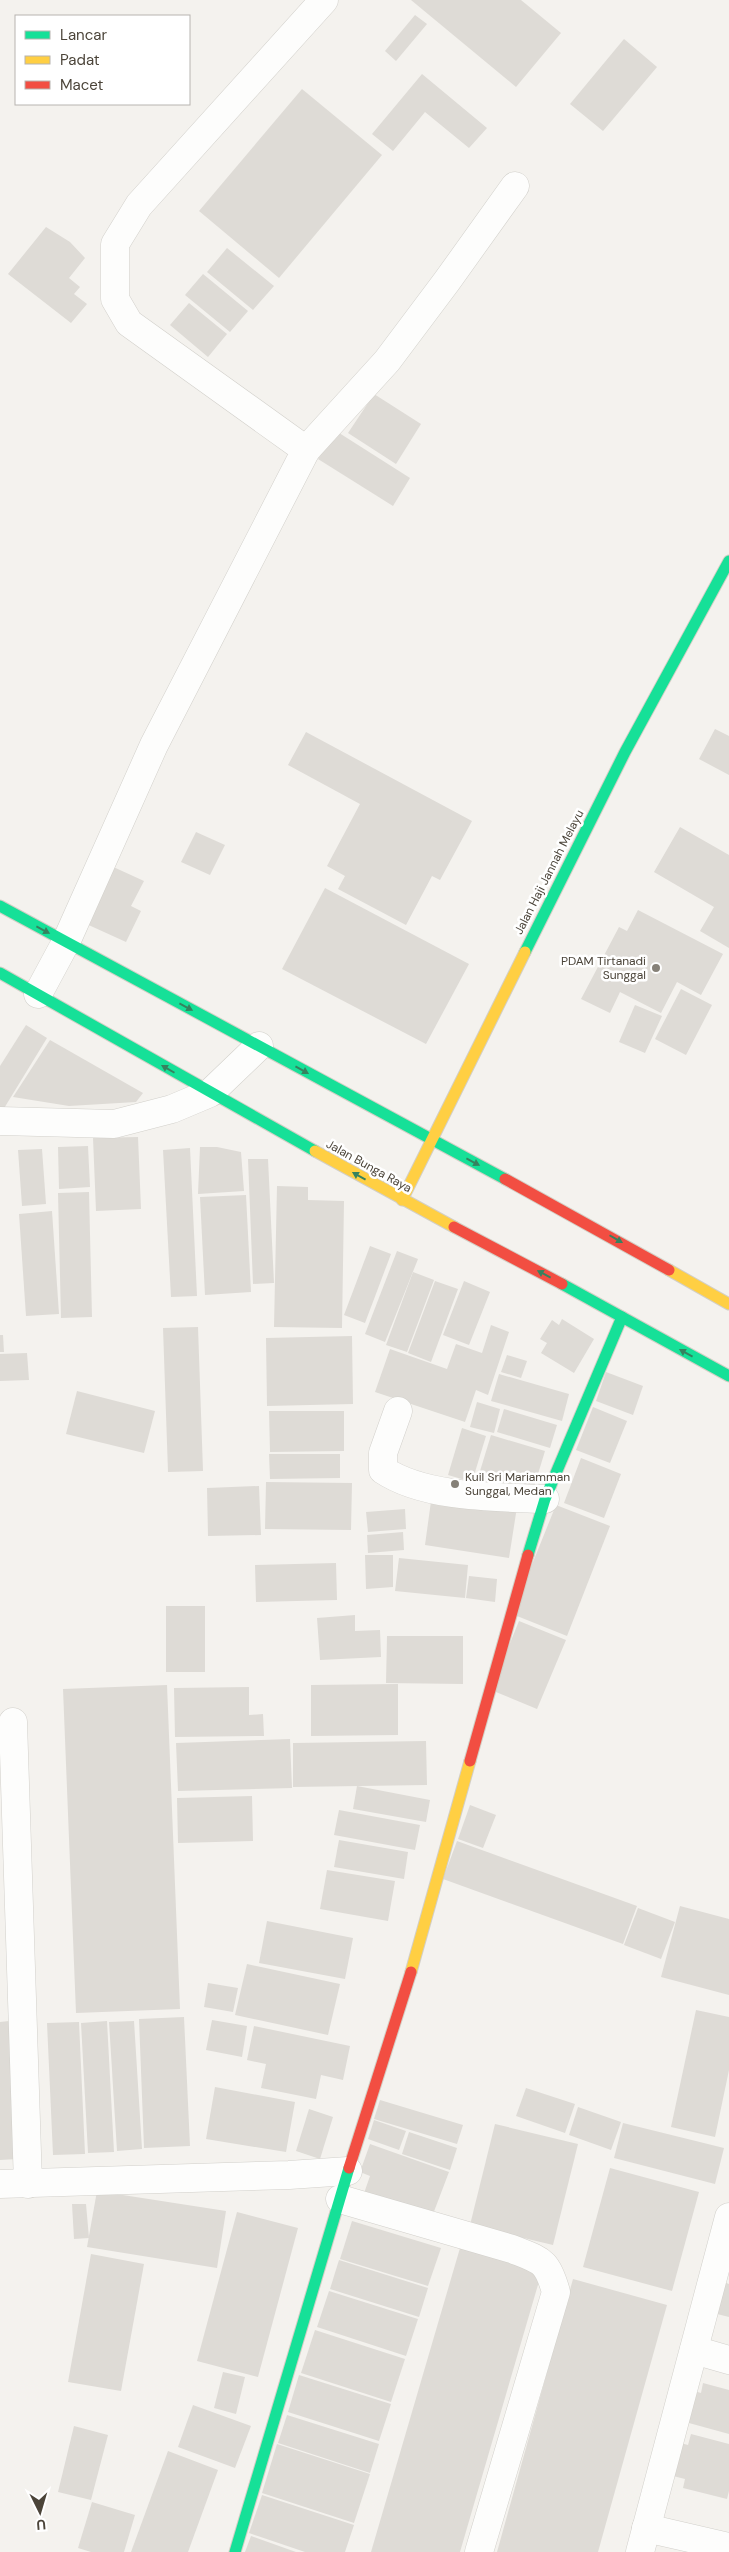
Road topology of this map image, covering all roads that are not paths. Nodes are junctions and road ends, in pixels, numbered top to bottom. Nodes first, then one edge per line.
1 (324, 0) edge
2 (515, 186) dead end
3 (306, 450) junction
4 (729, 561) edge
5 (0, 906) edge
6 (66, 942) junction
7 (0, 973) edge
8 (38, 994) junction
9 (259, 1046) junction
10 (210, 1093) junction
11 (0, 1121) edge
12 (430, 1139) junction
13 (402, 1200) junction
14 (729, 1304) edge
15 (622, 1317) junction
16 (729, 1376) edge
17 (398, 1411) dead end
18 (545, 1499) junction
19 (13, 1722) dead end
20 (348, 2171) junction
21 (0, 2184) edge
22 (28, 2184) junction
23 (340, 2199) junction
24 (729, 2217) edge
25 (694, 2350) junction
26 (729, 2360) edge
27 (643, 2540) edge
28 (729, 2547) edge
29 (235, 2552) edge
30 (479, 2552) edge

1 - 3 street
2 - 3 street
3 - 6 street
4 - 12 main road, Jalan Haji Jannah Melayu
5 -> 6 main road
6 - 8 street
6 -> 9 main road
7 - 8 main road, Jalan Bunga Raya
10 -> 8 main road, Jalan Bunga Raya
9 - 10 street
9 -> 12 main road
10 - 11 street
13 -> 10 main road, Jalan Bunga Raya
12 - 13 main road, Jalan Haji Jannah Melayu
12 -> 14 main road
15 -> 13 main road, Jalan Bunga Raya
16 -> 15 main road, Jalan Bunga Raya
15 - 18 main road
17 - 18 street
18 - 20 main road
19 - 22 street
20 - 22 street
20 - 23 main road
21 - 22 street
23 - 29 main road
23 - 30 street
24 - 25 street
25 - 26 street
25 - 27 street
27 - 28 street

